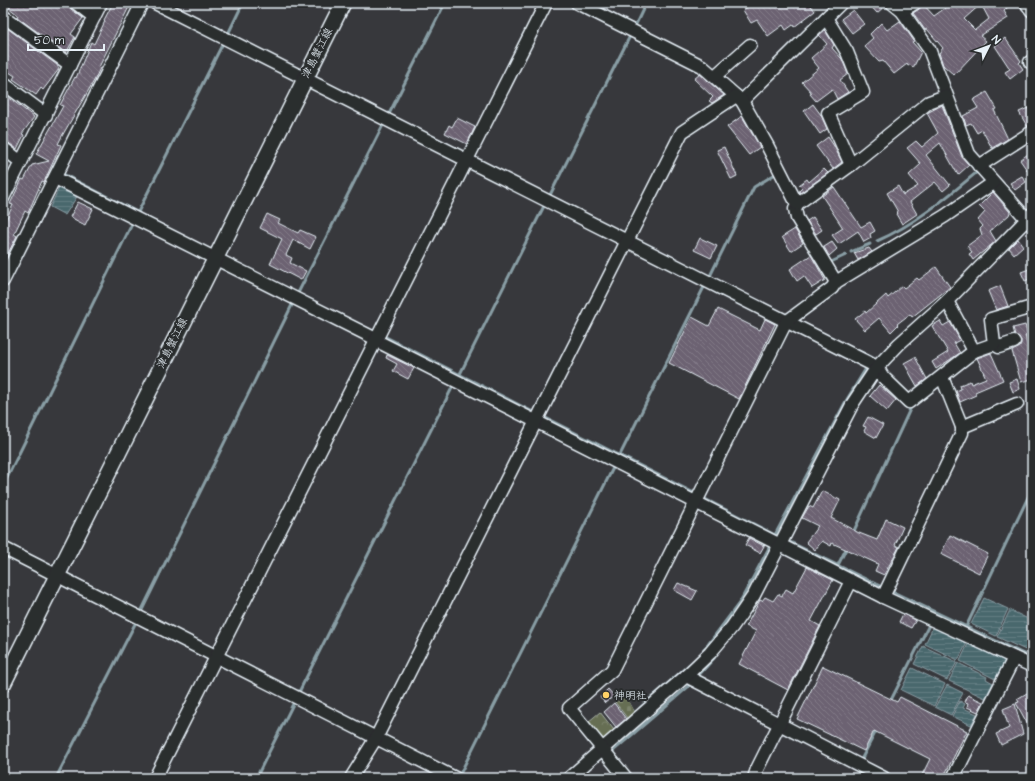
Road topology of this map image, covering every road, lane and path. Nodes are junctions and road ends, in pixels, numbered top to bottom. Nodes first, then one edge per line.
1 (76, 3) edge
2 (101, 3) edge
3 (142, 3) edge
4 (155, 3) edge
5 (343, 3) edge
6 (546, 3) edge
7 (577, 3) edge
8 (841, 3) edge
9 (892, 3) edge
10 (915, 3) edge
11 (1026, 3) edge
12 (902, 10) junction
13 (1032, 11) edge
14 (3, 16) edge
15 (94, 17) junction
16 (826, 18) junction
17 (750, 45) dead end
18 (70, 65) junction
19 (715, 76) junction
20 (304, 79) junction
21 (3, 83) edge
22 (946, 96) junction
23 (739, 98) junction
24 (46, 115) junction
25 (1032, 132) edge
26 (3, 148) edge
27 (467, 159) junction
28 (21, 162) junction
29 (851, 165) junction
30 (979, 166) junction
31 (55, 178) junction
32 (993, 183) junction
33 (3, 198) edge
34 (797, 204) junction
35 (1030, 220) edge
36 (627, 241) junction
37 (214, 258) junction
38 (3, 281) edge
39 (836, 282) junction
40 (947, 301) junction
41 (1032, 307) edge
42 (786, 322) junction
43 (377, 337) junction
44 (1014, 342) dead end
45 (994, 344) junction
46 (974, 351) junction
47 (877, 367) junction
48 (942, 377) junction
49 (1017, 404) dead end
50 (538, 416) junction
51 (962, 428) junction
52 (699, 498) junction
53 (779, 544) junction
54 (3, 548) edge
55 (58, 575) junction
56 (851, 581) junction
57 (886, 592) junction
58 (216, 656) junction
59 (1014, 658) junction
60 (1032, 666) edge
61 (686, 676) junction
62 (3, 684) edge
63 (779, 724) junction
64 (376, 738) junction
65 (604, 749) junction
66 (155, 778) edge
67 (351, 778) edge
68 (455, 778) edge
69 (569, 778) edge
70 (626, 778) edge
71 (754, 778) edge
72 (884, 778) edge
73 (953, 778) edge

1 - 15 street
2 - 15 street
3 - 31 street
4 - 20 street
5 - 20 main road, 津島蟹江線
6 - 27 street
7 - 19 street
8 - 16 street
9 - 12 street
10 - 12 street
11 - 13 street
12 - 22 street
14 - 18 street
15 - 18 street
16 - 23 street
16 - 29 street
17 - 19 street
18 - 24 street
19 - 23 street
20 - 27 street
20 - 37 main road, 津島蟹江線
21 - 24 street
22 - 29 street
22 - 30 street
23 - 34 street
23 - 36 street
24 - 28 street
25 - 30 street
26 - 28 street
27 - 36 street
27 - 43 street
28 - 33 street
29 - 34 street
30 - 32 street
31 - 37 street
31 - 38 street
32 - 35 street
32 - 39 street
34 - 39 street
35 - 40 street
36 - 42 street
36 - 50 street
37 - 43 street
37 - 55 main road, 津島蟹江線
39 - 42 street
40 - 46 street
40 - 47 street
41 - 45 street
42 - 47 street
42 - 52 street
43 - 50 street
43 - 58 street
44 - 45 street
45 - 46 street
46 - 48 street
47 - 48 street
47 - 53 street
48 - 51 street
49 - 51 street
50 - 52 street
50 - 64 street
51 - 57 street
52 - 53 street
52 - 65 street
53 - 56 street
53 - 61 street
54 - 55 street
55 - 58 street
55 - 62 main road, 津島蟹江線
56 - 57 street
56 - 63 street
57 - 59 street
58 - 64 street
58 - 66 street
59 - 60 street
59 - 73 street
61 - 63 street
61 - 65 street
63 - 71 street
63 - 72 street
64 - 67 street
64 - 68 street
65 - 69 street
65 - 70 street

